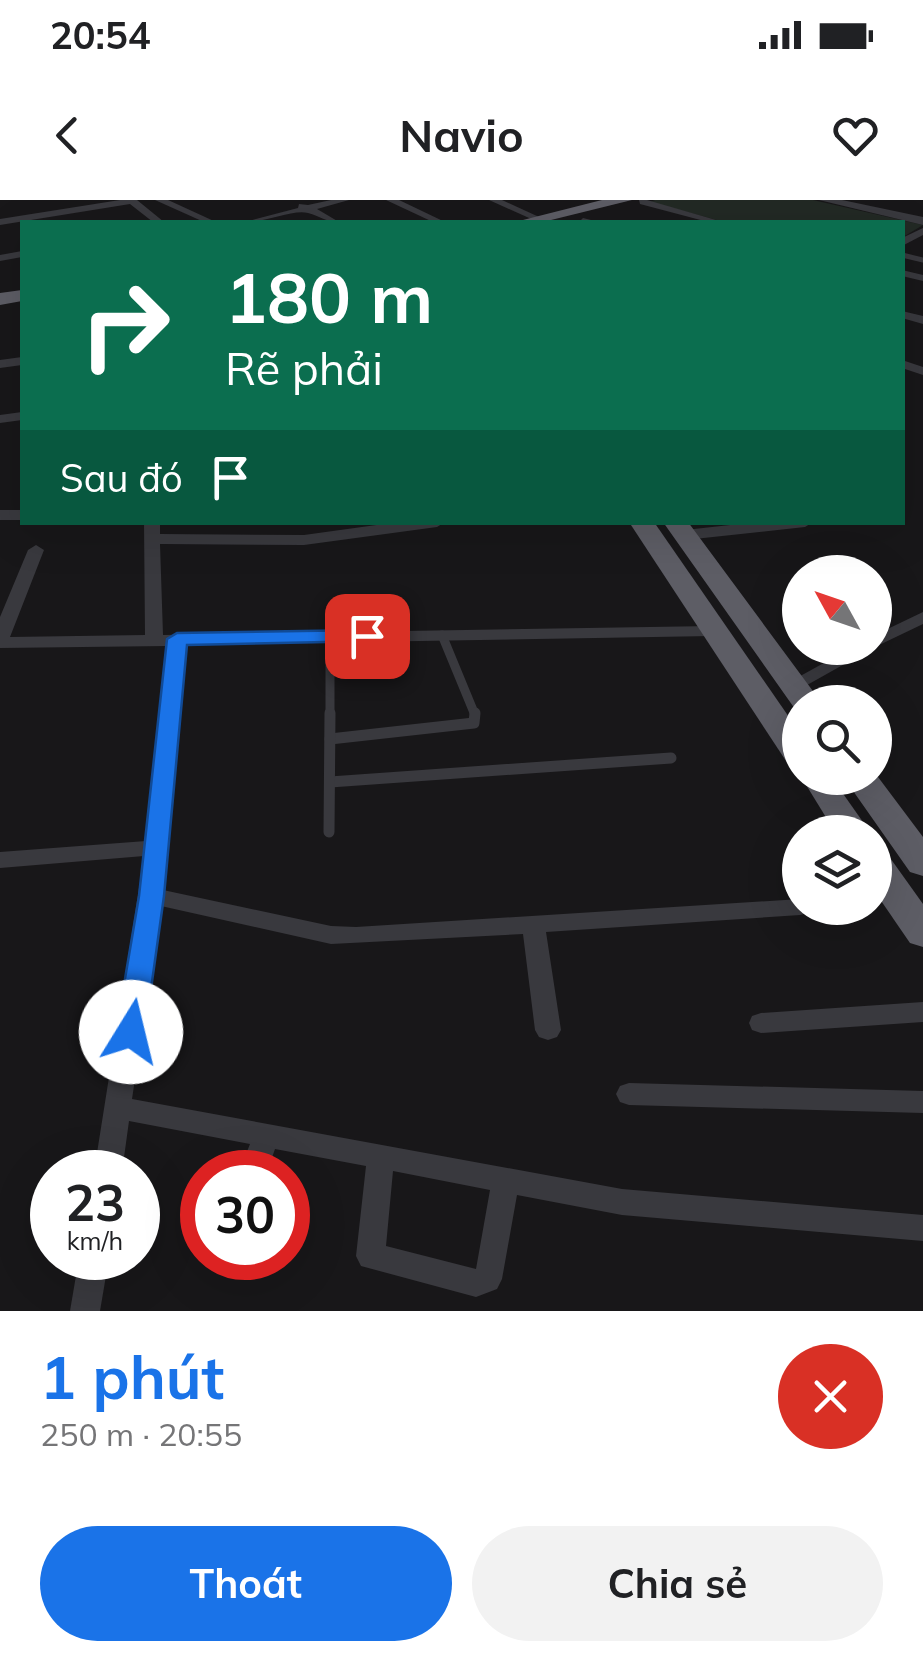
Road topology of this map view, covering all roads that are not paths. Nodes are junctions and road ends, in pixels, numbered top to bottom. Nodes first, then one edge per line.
1 (53, 200) edge
2 (160, 200) edge
3 (286, 200) edge
4 (344, 200) edge
5 (391, 200) edge
6 (494, 200) edge
7 (825, 200) edge
8 (645, 201) edge
9 (0, 208) edge
10 (307, 208) junction
11 (64, 211) junction
12 (597, 211) edge
13 (157, 220) edge
14 (207, 220) edge
15 (258, 220) edge
16 (330, 220) edge
17 (436, 220) edge
18 (534, 220) edge
19 (549, 220) edge
20 (711, 220) edge
21 (923, 220) edge
22 (5, 221) edge
23 (398, 525) edge
24 (643, 525) edge
25 (751, 525) edge
26 (360, 528) edge
27 (680, 529) edge
28 (152, 531) edge
29 (36, 550) dead end
30 (923, 616) edge
31 (712, 631) junction
32 (892, 633) edge
33 (442, 635) junction
34 (330, 637) junction
35 (166, 640) junction
36 (0, 641) edge
37 (840, 665) edge
38 (793, 685) edge
39 (813, 685) edge
40 (782, 730) edge
41 (330, 739) junction
42 (670, 758) dead end
43 (330, 782) junction
44 (873, 795) edge
45 (330, 832) dead end
46 (156, 848) junction
47 (0, 860) edge
48 (923, 863) edge
49 (152, 896) junction
50 (892, 905) edge
51 (782, 907) edge
52 (533, 924) junction
53 (923, 934) edge
54 (923, 1012) edge
55 (760, 1022) dead end
56 (548, 1030) dead end
57 (630, 1094) dead end
58 (923, 1102) edge
59 (118, 1108) junction
60 (267, 1134) junction
61 (111, 1150) edge
62 (261, 1150) edge
63 (382, 1154) junction
64 (506, 1179) junction
65 (923, 1228) edge
66 (90, 1280) edge
67 (85, 1311) edge

1 - 11 street
2 - 14 street
3 - 10 street
4 - 10 street
5 - 17 street
6 - 18 street
7 - 21 street
8 - 12 highway
8 - 20 street
9 - 22 street
10 - 15 street
10 - 16 street
11 - 13 street
11 - 22 street
12 - 19 highway
23 - 26 street
24 - 31 highway
25 - 27 street
26 - 28 street
27 - 38 highway
28 - 35 street
29 - 36 street
30 - 32 street
31 - 33 street
31 - 40 highway
33 - 34 street
33 - 41 lane
34 - 35 street
34 - 41 lane
35 - 36 street
35 - 46 street
37 - 39 street
41 - 43 lane
42 - 43 lane
43 - 45 lane
44 - 48 highway
46 - 47 street
46 - 49 street
49 - 52 street
49 - 59 street
50 - 53 highway
51 - 52 street
52 - 56 street
54 - 55 street
57 - 58 street
59 - 60 street
59 - 61 street
60 - 62 street
60 - 63 street
63 - 64 street
63 - 64 street
64 - 65 street
66 - 67 street

